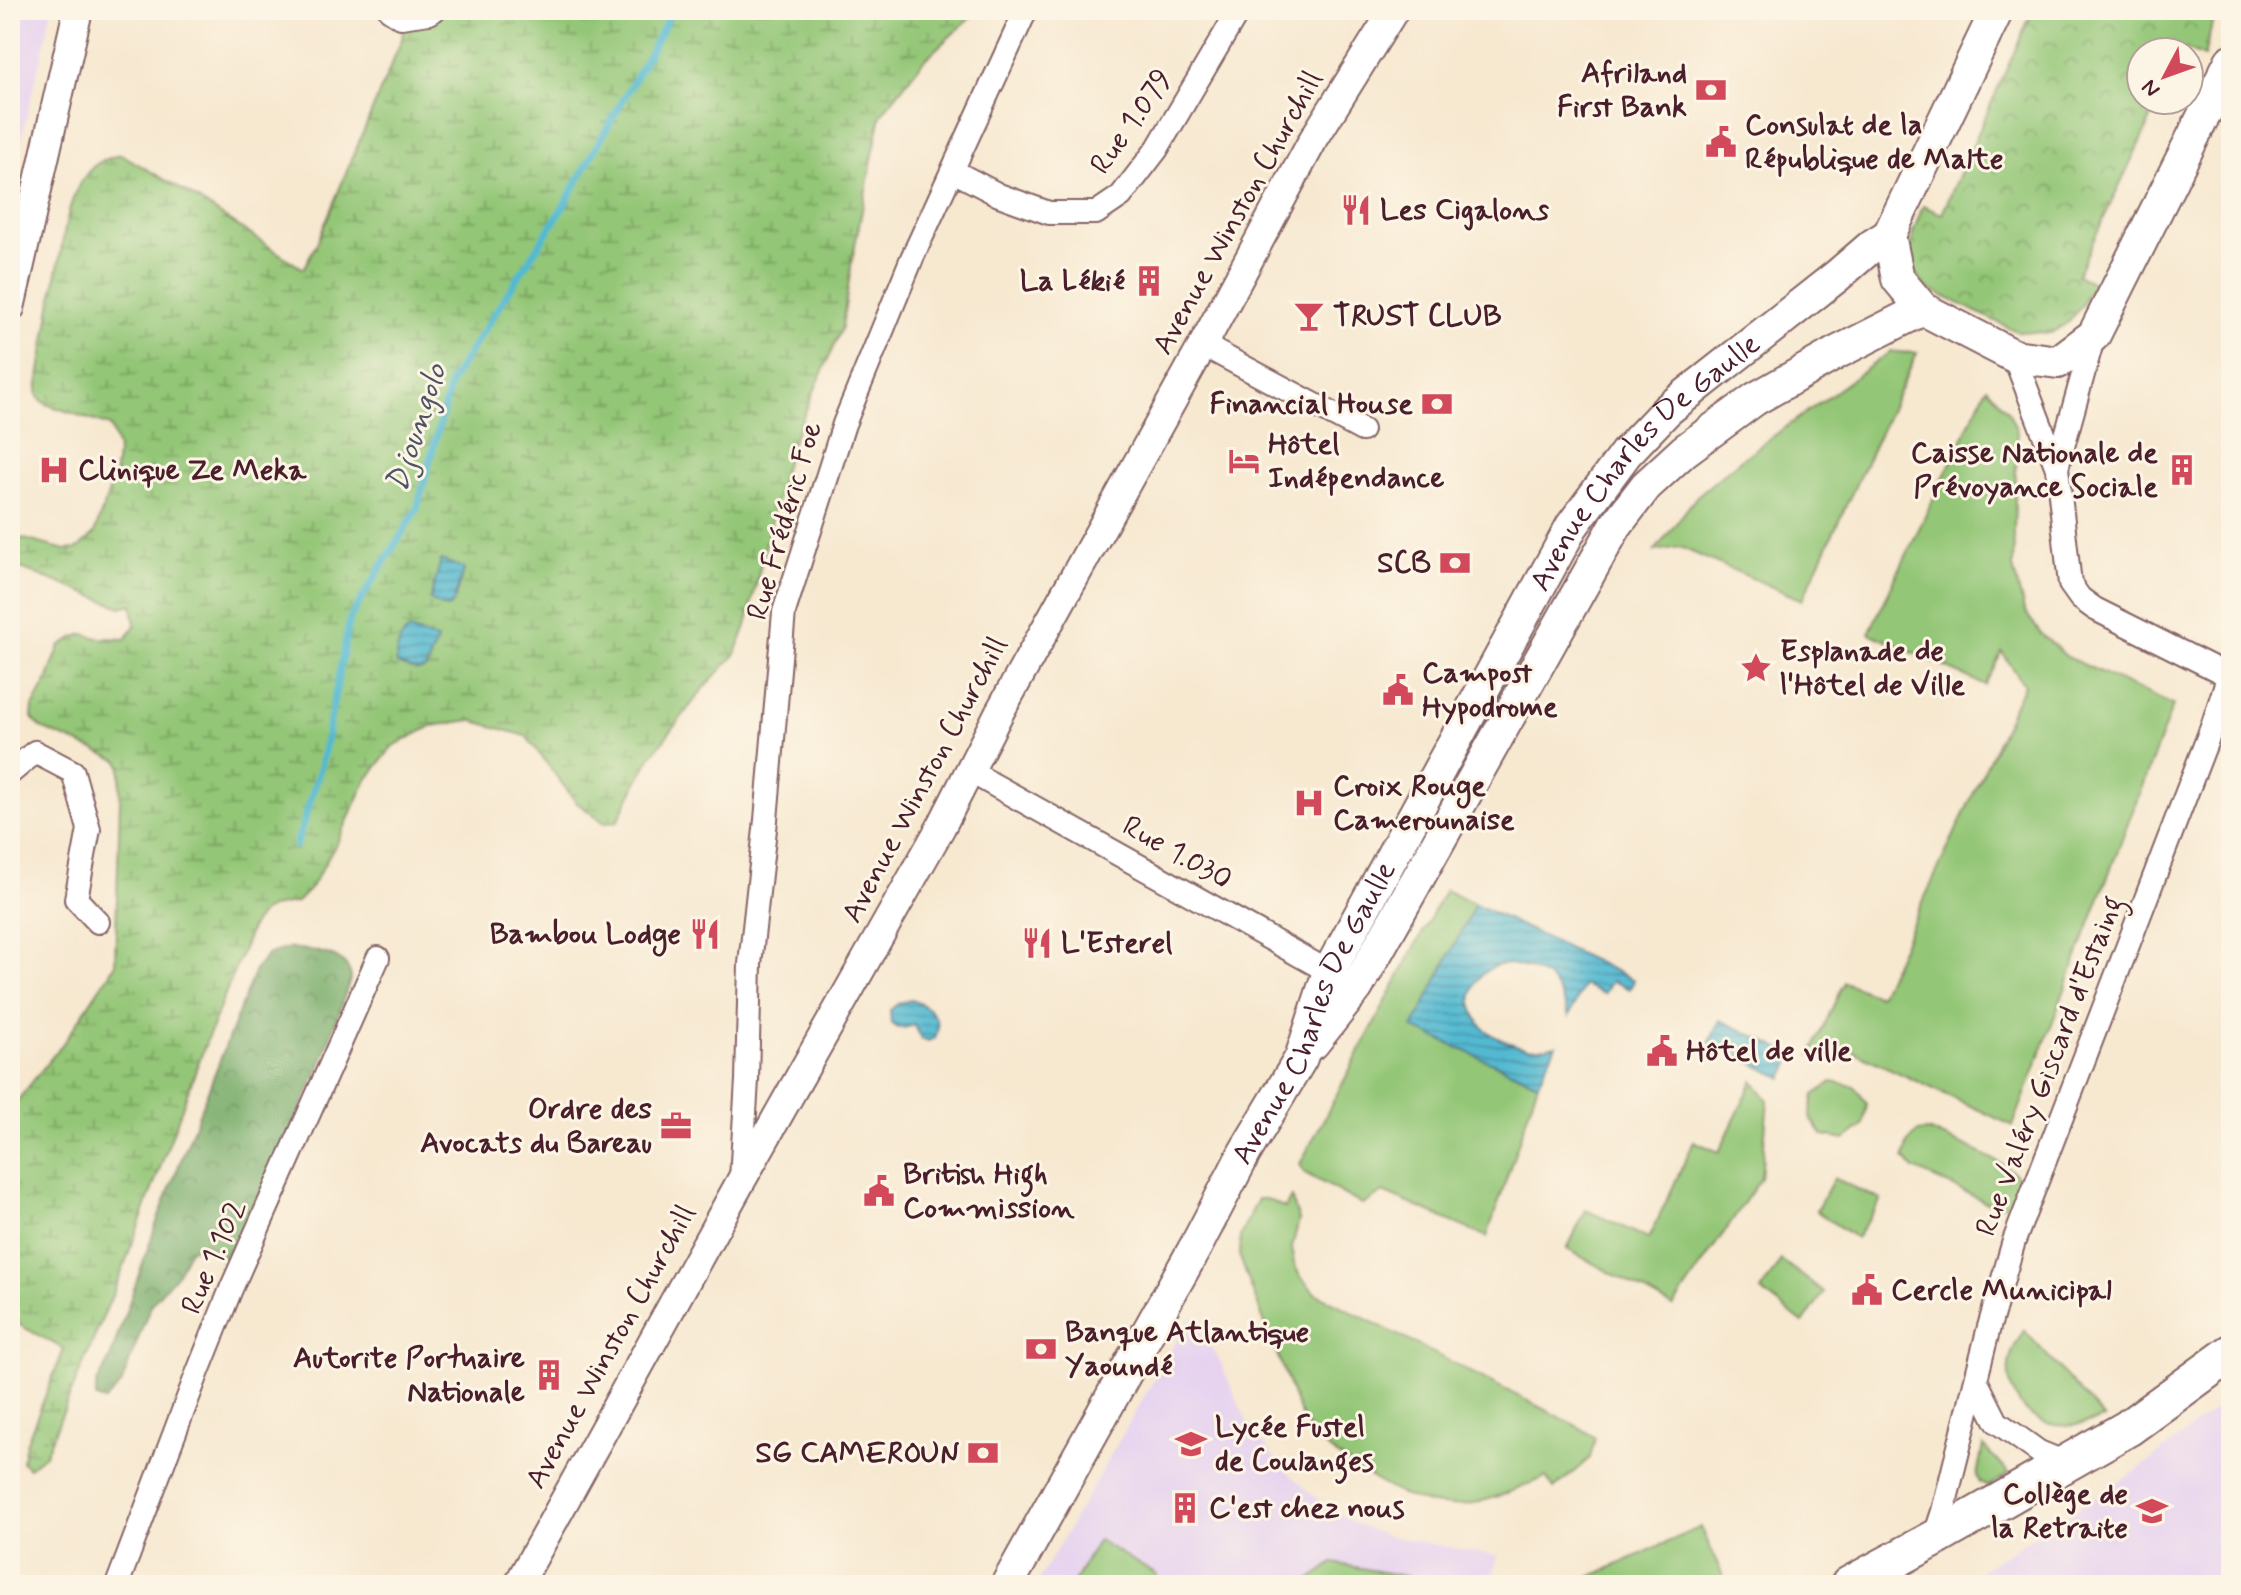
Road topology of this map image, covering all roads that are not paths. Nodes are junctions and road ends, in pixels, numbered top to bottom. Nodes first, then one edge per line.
1 (78, 10) edge
2 (434, 10) edge
3 (1026, 10) edge
4 (1239, 10) edge
5 (1394, 10) edge
6 (1997, 10) edge
7 (396, 14) edge
8 (2231, 61) edge
9 (953, 171) junction
10 (1889, 235) junction
11 (10, 308) edge
12 (1923, 309) junction
13 (2094, 335) junction
14 (1203, 345) junction
15 (2014, 356) junction
16 (1362, 430) dead end
17 (2057, 468) junction
18 (2229, 671) edge
19 (969, 771) junction
20 (10, 773) edge
21 (98, 922) dead end
22 (378, 958) dead end
23 (1329, 972) junction
24 (1357, 987) junction
25 (1301, 1058) junction
26 (741, 1181) junction
27 (2231, 1353) edge
28 (1976, 1380) junction
29 (2068, 1464) junction
30 (1934, 1539) junction
31 (117, 1585) edge
32 (518, 1585) edge
33 (1007, 1585) edge
34 (1849, 1585) edge

1 - 11 street
2 - 7 street
3 - 9 street, Rue Frédéric Foe
4 - 9 street, Rue 1.079
5 - 14 street, Avenue Winston Churchill
6 - 10 main road
8 - 13 main road
9 - 26 street, Rue Frédéric Foe
10 - 12 main road
10 - 23 main road, Avenue Charles De Gaulle
12 - 15 main road
12 - 24 main road, Avenue Charles De Gaulle
13 - 15 main road
13 - 17 street
14 - 16 street
14 - 19 street, Avenue Winston Churchill
15 - 17 street
17 - 18 street
18 - 28 street, Rue Valéry Giscard d'Estaing
19 - 23 street, Rue 1.030
19 - 26 street, Avenue Winston Churchill
20 - 21 street
22 - 31 street, Rue 1.102
23 - 24 street, Rue 1.030
23 - 25 main road, Avenue Charles De Gaulle
24 - 25 main road, Avenue Charles De Gaulle
25 - 33 main road, Avenue Charles De Gaulle
26 - 32 street, Avenue Winston Churchill
27 - 29 highway
28 - 29 street
28 - 30 street, Rue Valéry Giscard d'Estaing
29 - 30 highway
30 - 34 highway

